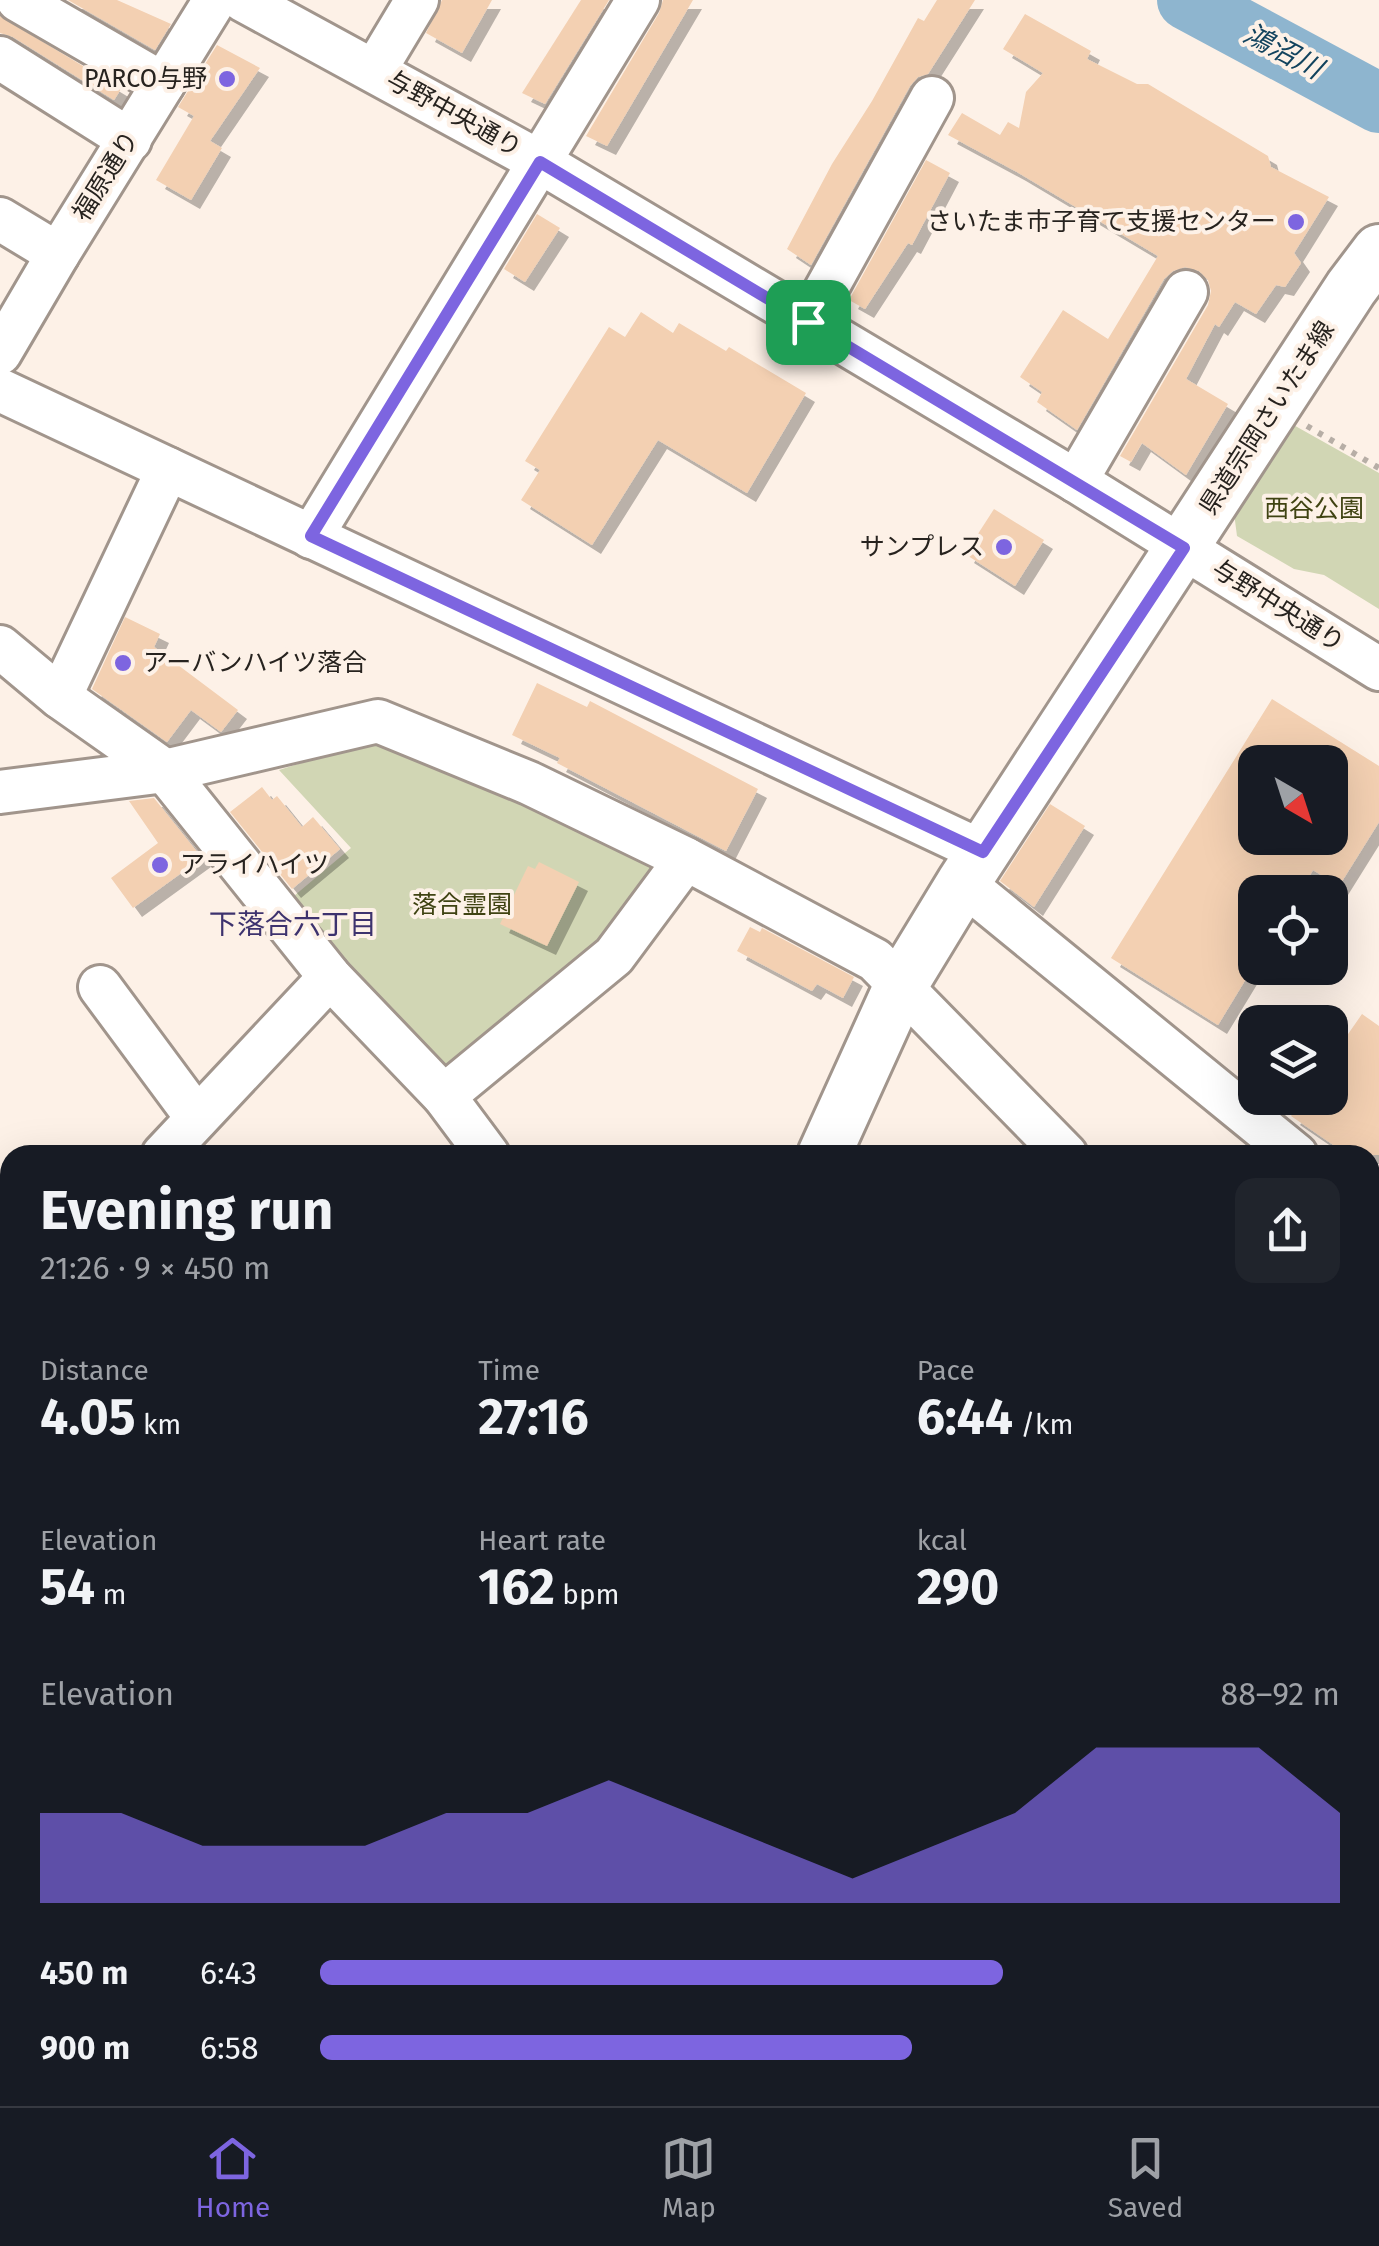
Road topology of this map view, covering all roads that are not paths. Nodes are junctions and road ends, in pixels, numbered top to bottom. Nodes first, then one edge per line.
1 (18, 0) edge
2 (214, 0) edge
3 (243, 0) edge
4 (418, 0) edge
5 (638, 0) edge
6 (0, 58) edge
7 (376, 70) junction
8 (163, 84) junction
9 (932, 98) dead end
10 (130, 140) junction
11 (540, 162) junction
12 (0, 219) edge
13 (1379, 251) edge
14 (58, 254) junction
15 (1186, 292) dead end
16 (808, 322) junction
17 (0, 353) edge
18 (0, 390) edge
19 (168, 469) junction
20 (1076, 481) junction
21 (311, 536) junction
22 (1184, 548) junction
23 (0, 648) edge
24 (1379, 669) edge
25 (60, 697) junction
26 (164, 772) junction
27 (0, 792) edge
28 (686, 859) junction
29 (973, 868) junction
30 (330, 977) junction
31 (901, 985) junction
32 (100, 987) dead end
33 (444, 1096) junction
34 (197, 1118) junction
35 (172, 1145) edge
36 (481, 1145) edge
37 (829, 1145) edge
38 (1056, 1145) edge
39 (1285, 1145) edge

1 - 8 street
2 - 8 street, 福原通り
3 - 7 street, 与野中央通り
4 - 7 street
5 - 11 street
6 - 10 street
7 - 11 street, 与野中央通り
8 - 10 street, 福原通り
9 - 16 street
10 - 14 street, 福原通り
11 - 16 street, 与野中央通り
11 - 21 street
12 - 14 street
13 - 22 main road, 県道宗岡さいたま線
14 - 17 street, 福原通り
15 - 20 street
16 - 20 street, 与野中央通り
18 - 19 street
19 - 21 street
19 - 25 street
20 - 22 street, 与野中央通り
21 - 29 street
22 - 24 street, 与野中央通り
22 - 29 main road, 県道宗岡さいたま線
23 - 25 street
25 - 26 street
26 - 27 street
26 - 28 street
26 - 30 street
28 - 31 street
28 - 33 street
29 - 31 main road, 県道宗岡さいたま線
29 - 39 street
30 - 33 street
30 - 34 street
31 - 37 main road, 県道宗岡さいたま線
31 - 38 street
32 - 34 street
33 - 36 street
34 - 35 street

